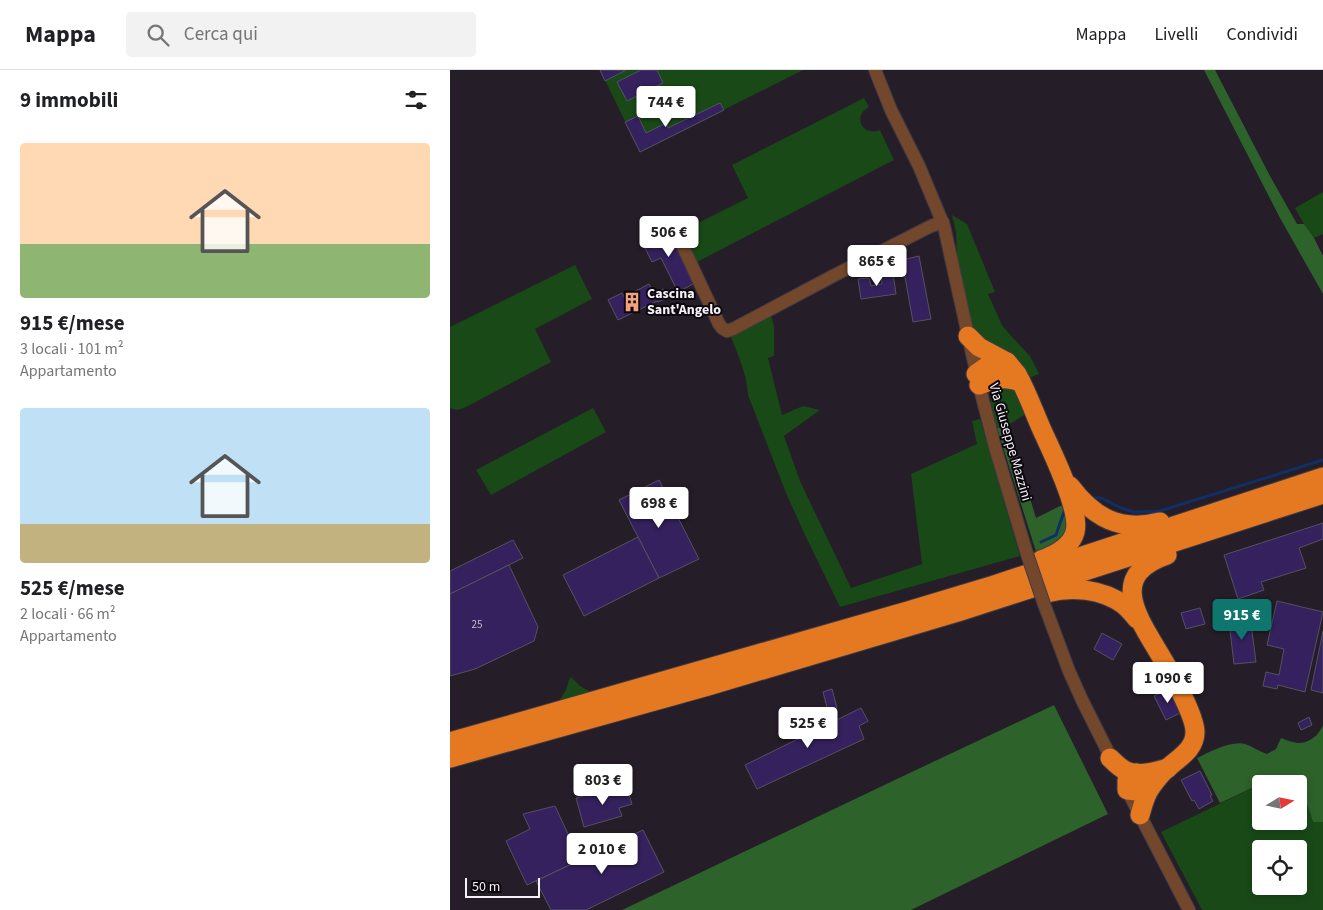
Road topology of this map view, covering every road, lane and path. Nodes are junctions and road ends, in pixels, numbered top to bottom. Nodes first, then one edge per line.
1 (875, 70) edge
2 (880, 70) edge
3 (891, 110) junction
4 (943, 222) junction
5 (677, 234) dead end
6 (968, 336) junction
7 (1007, 362) junction
8 (977, 380) junction
9 (1021, 382) junction
10 (1063, 477) junction
11 (1323, 477) edge
12 (1323, 494) edge
13 (1221, 520) junction
14 (994, 585) junction
15 (958, 612) junction
16 (1144, 627) junction
17 (450, 742) edge
18 (450, 758) edge
19 (1110, 758) junction
20 (1168, 768) junction
21 (1137, 773) junction
22 (1150, 788) junction
23 (1127, 790) junction
24 (1140, 815) junction
25 (1189, 910) edge

1 - 3 street, Via Giuseppe Mazzini
2 - 3 street
3 - 4 street, Via Giuseppe Mazzini
4 - 5 street
4 - 6 street, Via Giuseppe Mazzini
6 - 7 highway
6 - 8 street, Via Giuseppe Mazzini
7 - 8 highway
7 - 9 highway
8 - 9 highway
8 - 19 street, Via Giuseppe Mazzini, bridge
9 - 10 highway
10 - 13 highway
10 - 14 highway
11 - 13 highway
12 - 13 highway
13 - 14 highway
13 - 15 highway
13 - 16 highway
14 - 17 highway
15 - 16 highway
15 - 18 highway
16 - 20 highway
19 - 21 highway
19 - 23 street, Via Giuseppe Mazzini
20 - 21 highway
20 - 22 highway
21 - 23 highway
22 - 23 highway
22 - 24 highway
23 - 24 street, Via Giuseppe Mazzini
24 - 25 street, Via Giuseppe Mazzini

